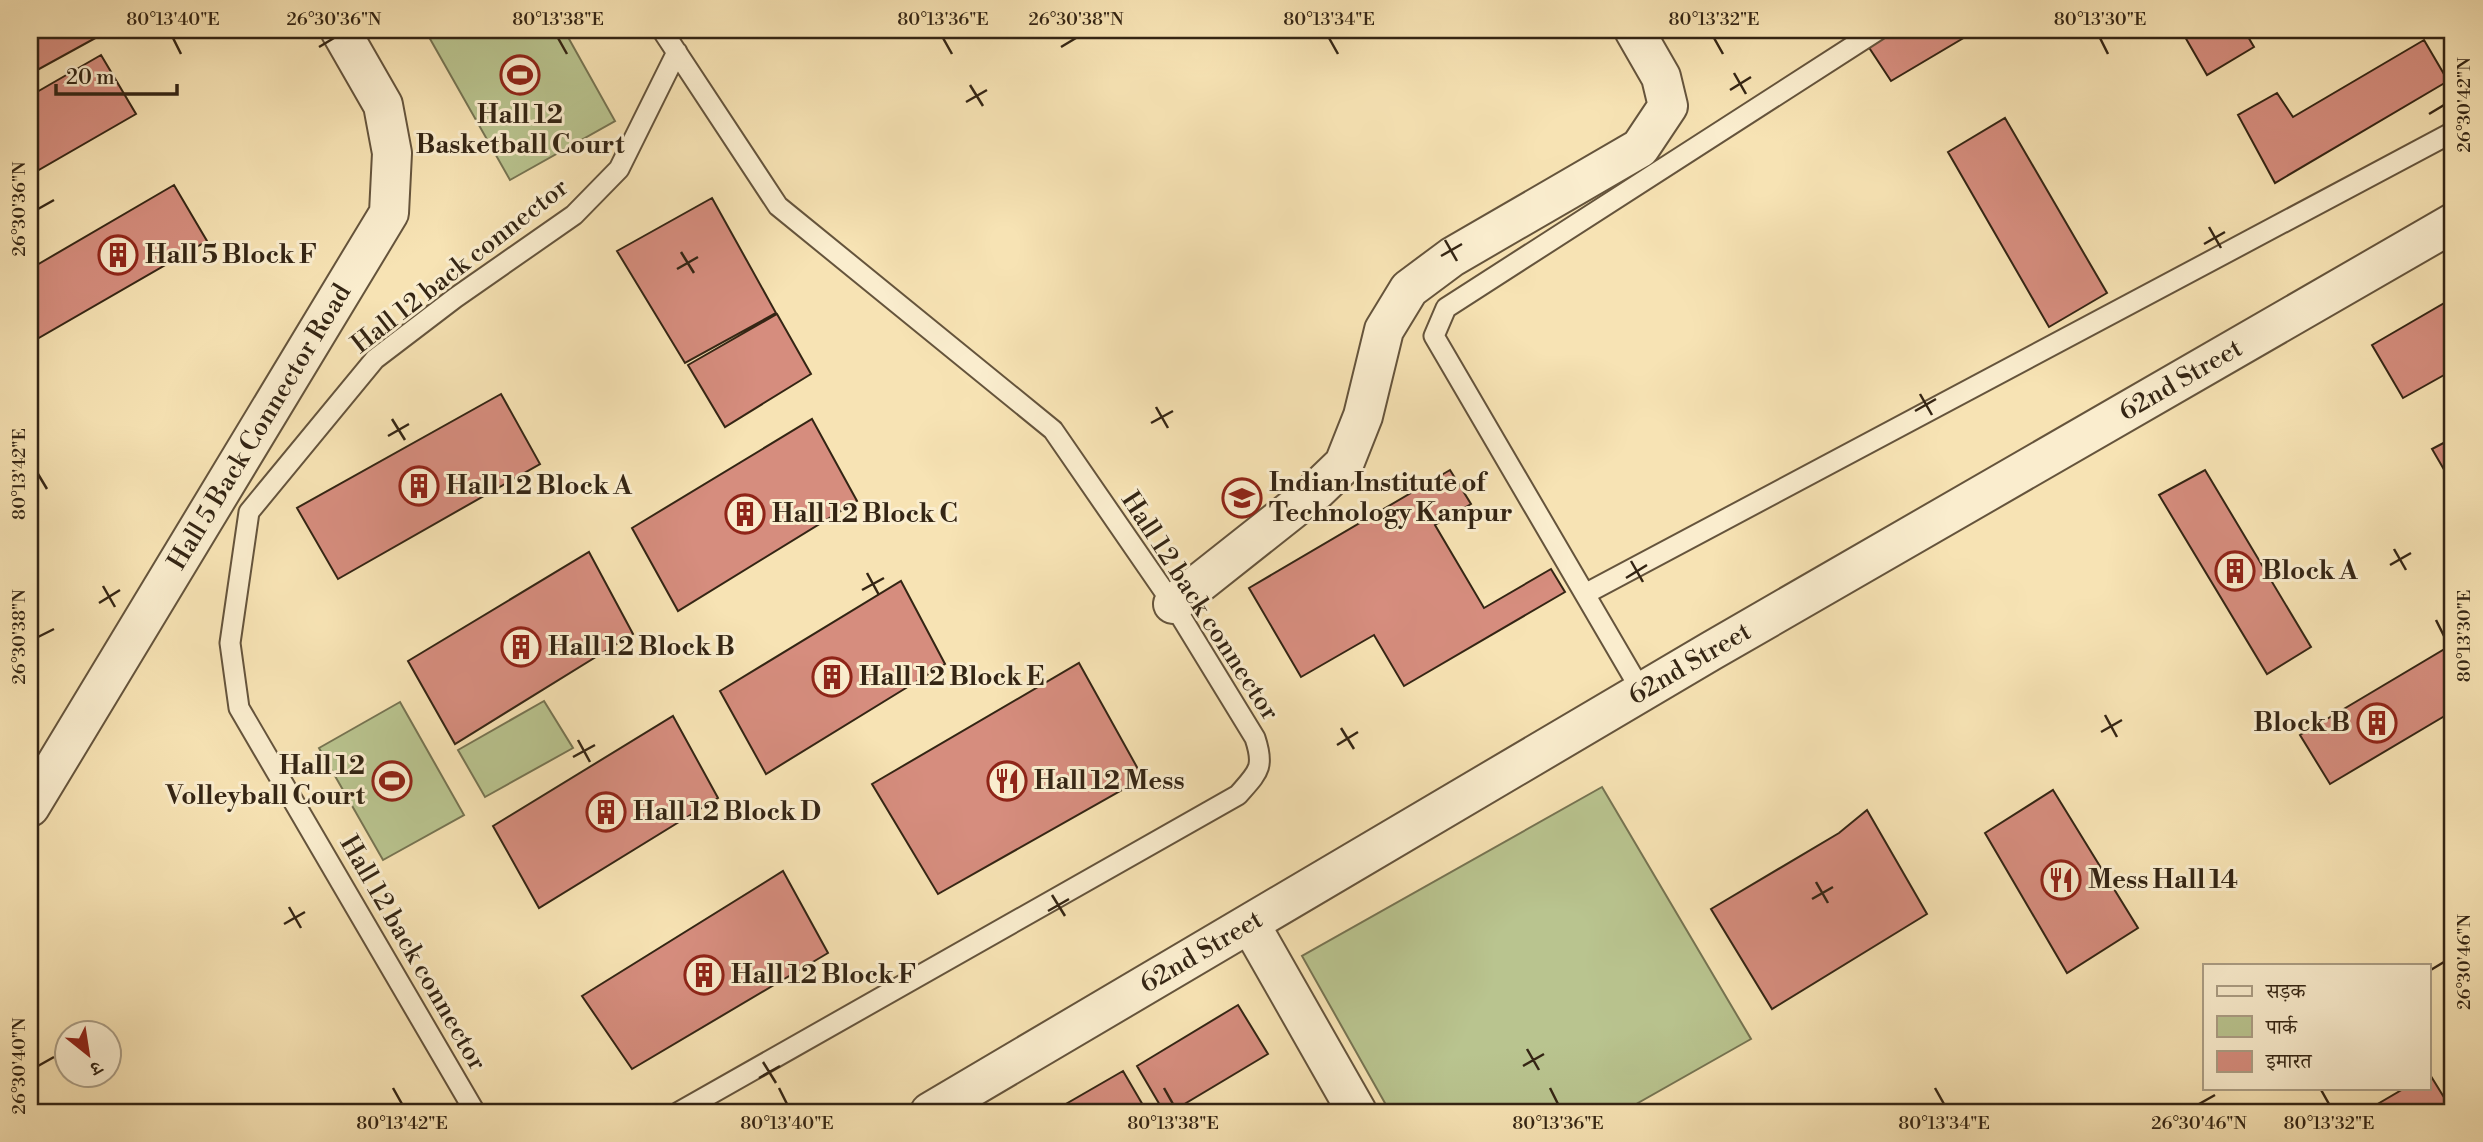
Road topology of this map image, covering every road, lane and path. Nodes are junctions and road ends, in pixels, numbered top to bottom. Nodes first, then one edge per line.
1 (340, 30) edge
2 (662, 30) edge
3 (1634, 30) edge
4 (1878, 30) edge
5 (677, 52) junction
6 (2453, 132) edge
7 (2453, 223) edge
8 (1585, 594) junction
9 (1173, 604) junction
10 (1642, 692) junction
11 (30, 807) edge
12 (1250, 924) junction
13 (475, 1112) edge
14 (679, 1112) edge
15 (930, 1112) edge
16 (1357, 1112) edge

1 - 11 street, Hall 5 Back Connector Road
2 - 5 lane, Hall 12 back connector
3 - 9 street
4 - 8 lane
5 - 9 lane, Hall 12 back connector
5 - 13 lane, Hall 12 back connector
6 - 8 lane
7 - 10 street, 62nd Street
8 - 10 lane
9 - 14 lane, Hall 12 back connector
10 - 12 street, 62nd Street
12 - 15 street, 62nd Street
12 - 16 street

